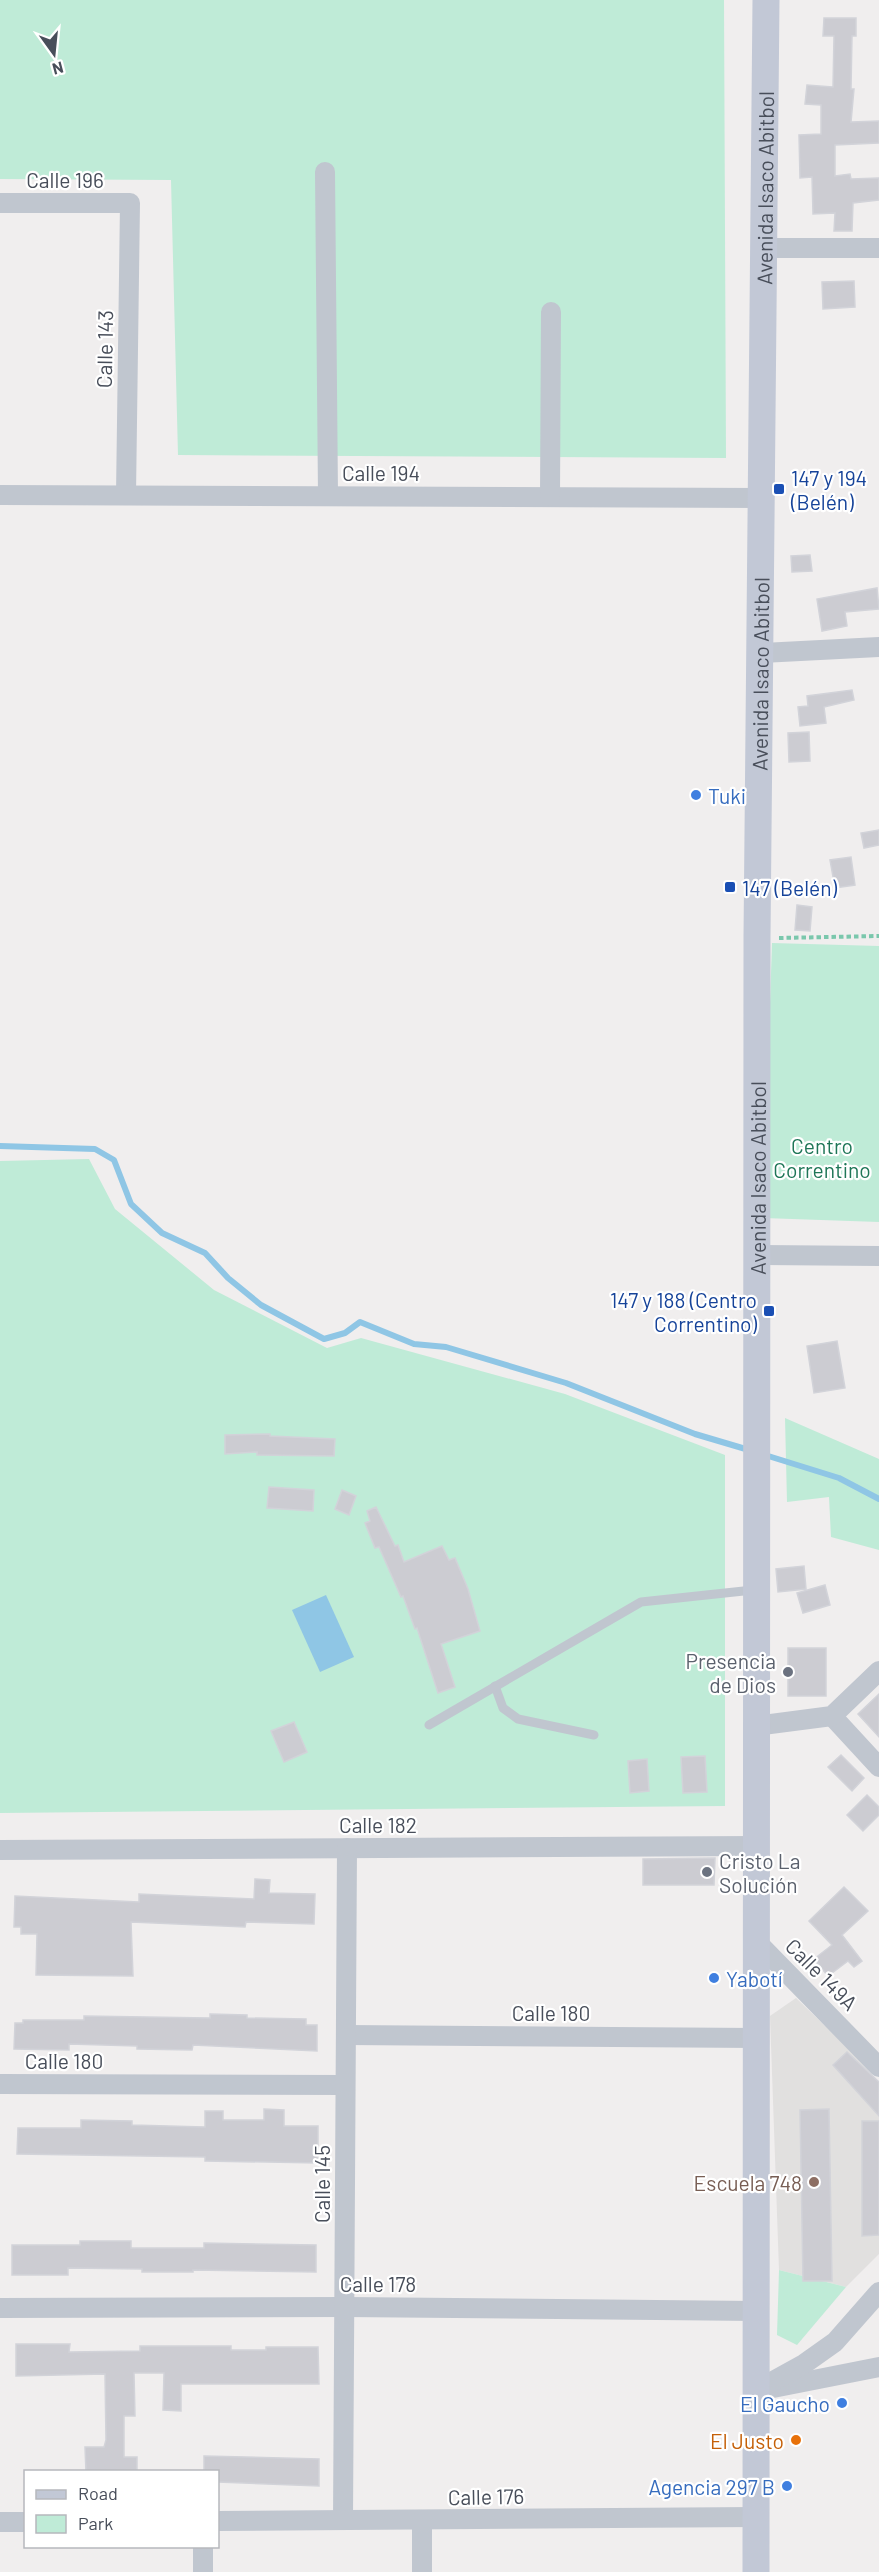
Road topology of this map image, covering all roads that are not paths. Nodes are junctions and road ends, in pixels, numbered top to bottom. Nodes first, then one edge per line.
1 (766, 0) edge
2 (325, 172) dead end
3 (0, 203) edge
4 (130, 203) joint
5 (763, 248) junction
6 (879, 248) edge
7 (551, 312) dead end
8 (0, 495) edge
9 (126, 495) junction
10 (328, 495) junction
11 (550, 496) junction
12 (762, 498) junction
13 (879, 647) edge
14 (761, 653) junction
15 (756, 1256) junction
16 (879, 1256) edge
17 (756, 1590) junction
18 (879, 1671) edge
19 (495, 1686) junction
20 (832, 1716) junction
21 (429, 1725) dead end
22 (756, 1726) junction
23 (594, 1735) dead end
24 (879, 1767) edge
25 (756, 1846) junction
26 (347, 1848) junction
27 (0, 1850) edge
28 (756, 1941) junction
29 (346, 2035) junction
30 (756, 2038) junction
31 (879, 2067) edge
32 (0, 2084) edge
33 (344, 2085) junction
34 (879, 2292) edge
35 (345, 2307) junction
36 (0, 2308) edge
37 (755, 2311) junction
38 (879, 2367) edge
39 (755, 2391) junction
40 (755, 2517) junction
41 (343, 2520) junction
42 (422, 2520) junction
43 (219, 2521) edge
44 (0, 2522) edge
45 (24, 2522) edge
46 (203, 2548) edge
47 (203, 2572) edge
48 (422, 2572) edge
49 (756, 2572) edge

1 - 5 main road, Avenida Isaco Abitbol
2 - 10 street
3 - 4 street, Calle 196
4 - 9 street, Calle 143
5 - 6 street
5 - 12 main road, Avenida Isaco Abitbol
7 - 11 street
8 - 9 street, Calle 194
9 - 10 street, Calle 194
10 - 11 street, Calle 194
11 - 12 street, Calle 194
12 - 14 main road, Avenida Isaco Abitbol
13 - 14 street
14 - 15 main road, Avenida Isaco Abitbol
15 - 16 street
15 - 17 main road, Avenida Isaco Abitbol
17 - 19 lane
17 - 22 main road, Avenida Isaco Abitbol
18 - 20 street
19 - 21 lane
19 - 23 lane
20 - 22 street
20 - 24 street
22 - 25 main road, Avenida Isaco Abitbol
25 - 26 street, Calle 182
25 - 28 main road, Avenida Isaco Abitbol
26 - 27 street, Calle 182
26 - 29 street, Calle 145
28 - 30 main road, Avenida Isaco Abitbol
28 - 31 street, Calle 149A
29 - 30 street, Calle 180
29 - 33 street, Calle 145
30 - 37 main road, Avenida Isaco Abitbol
32 - 33 street, Calle 180
33 - 35 street, Calle 145
34 - 39 street
35 - 36 street, Calle 178
35 - 37 street, Calle 178
35 - 41 street, Calle 145
37 - 39 main road, Avenida Isaco Abitbol
38 - 39 street
39 - 40 main road, Avenida Isaco Abitbol
40 - 42 street, Calle 176
40 - 49 main road, Avenida Isaco Abitbol
41 - 42 street, Calle 176
41 - 43 street, Calle 176
42 - 48 street
44 - 45 street
46 - 47 street

